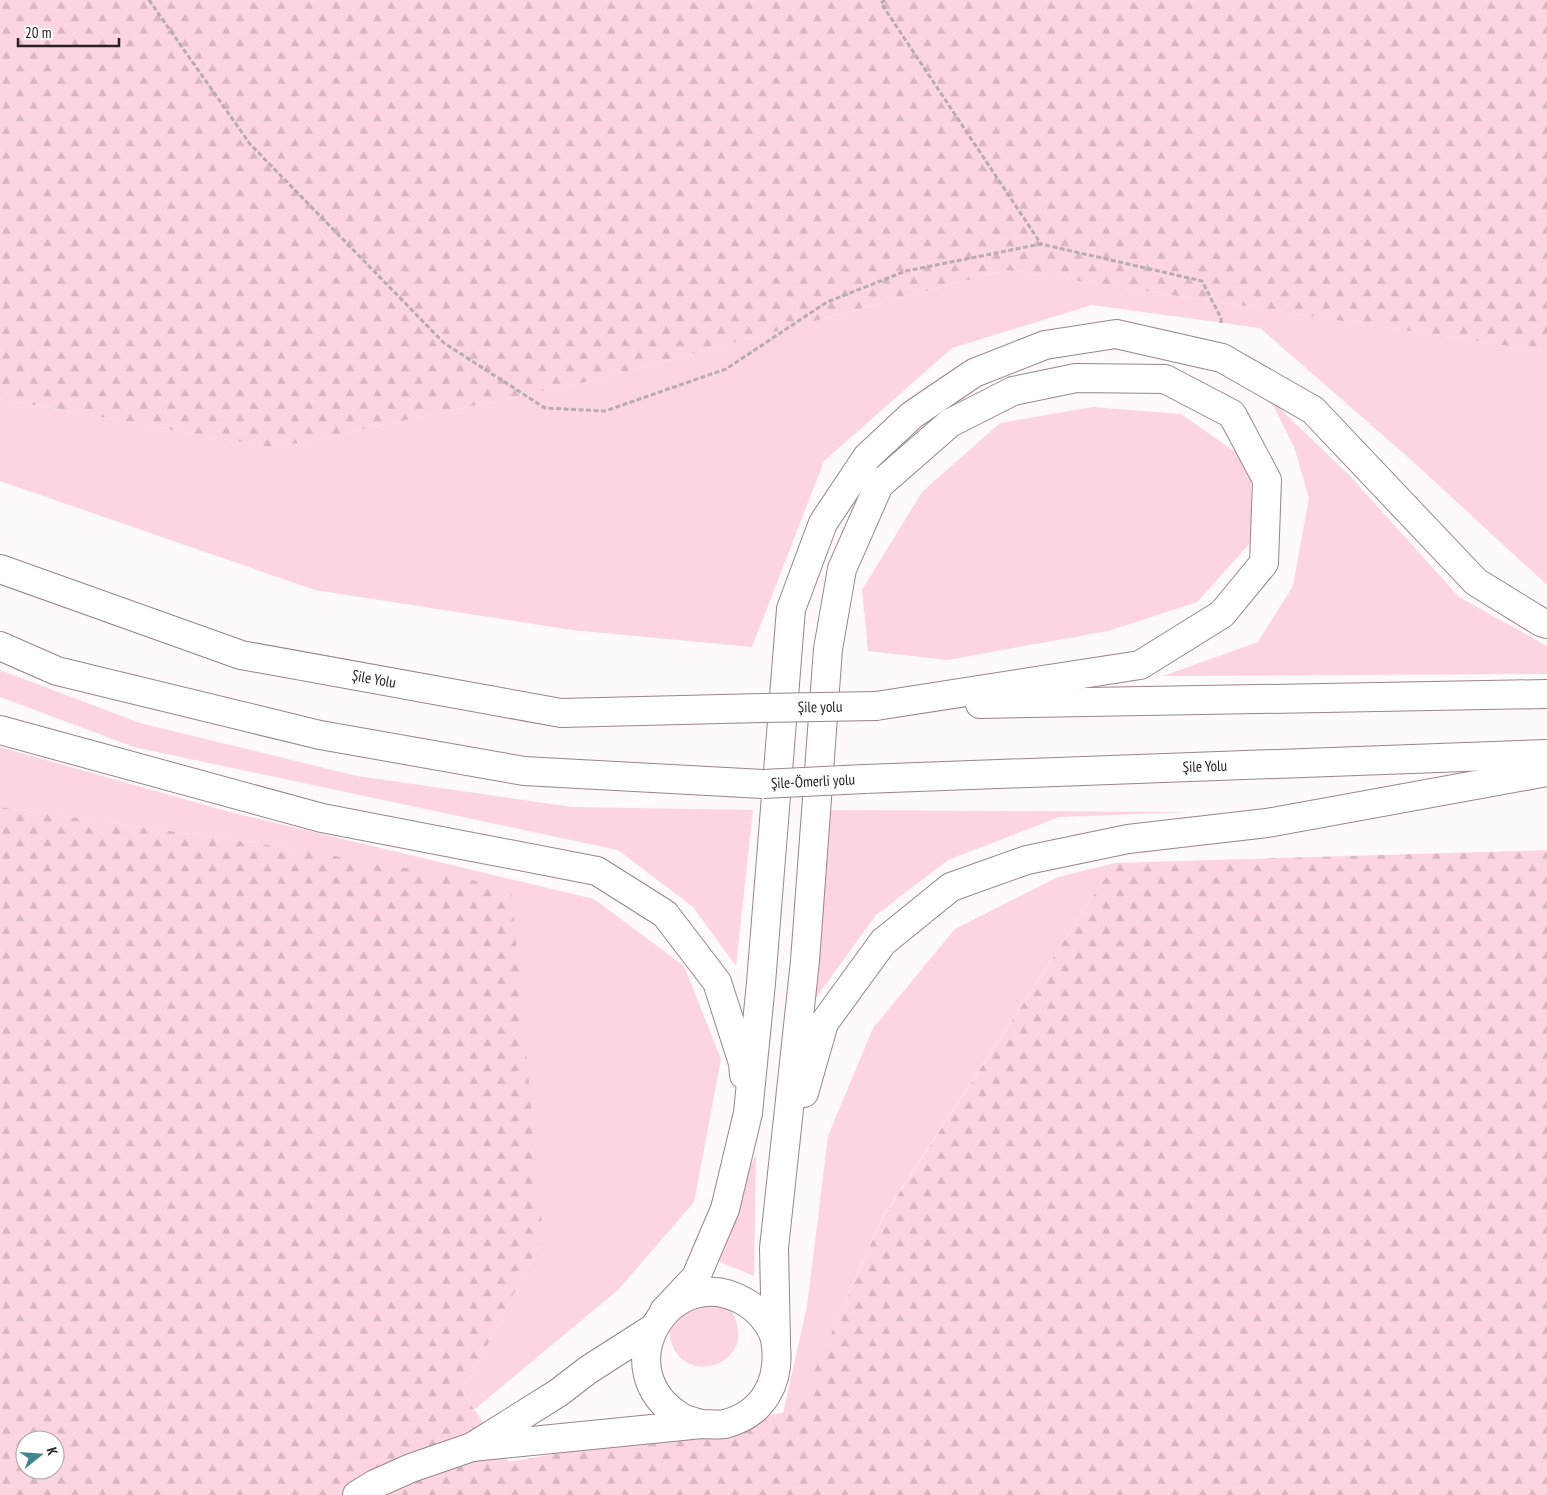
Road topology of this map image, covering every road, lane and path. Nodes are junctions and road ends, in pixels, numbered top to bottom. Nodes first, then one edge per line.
1 (149, 0) edge
2 (884, 0) edge
3 (1041, 244) junction
4 (1222, 358) junction
5 (0, 569) edge
6 (1547, 624) edge
7 (0, 646) edge
8 (1547, 694) edge
9 (876, 706) junction
10 (762, 708) joint
11 (0, 730) edge
12 (1547, 754) edge
13 (1547, 772) edge
14 (864, 779) joint
15 (748, 1113) junction
16 (784, 1159) junction
17 (658, 1320) junction
18 (776, 1341) junction
19 (702, 1424) junction
20 (472, 1446) junction
21 (357, 1495) edge

1 - 3 path
2 - 3 path
3 - 4 path
4 - 6 main road
4 - 15 main road
5 - 10 main road, Şile Yolu
7 - 14 main road, Şile-Ömerli yolu, bridge
8 - 9 main road
9 - 10 main road, Şile yolu, bridge
9 - 16 main road
11 - 15 main road
12 - 14 main road, Şile Yolu
13 - 16 main road
15 - 17 main road
16 - 18 main road
17 - 18 main road
17 - 19 main road
17 - 20 main road
18 - 19 main road
19 - 20 main road
20 - 21 main road

